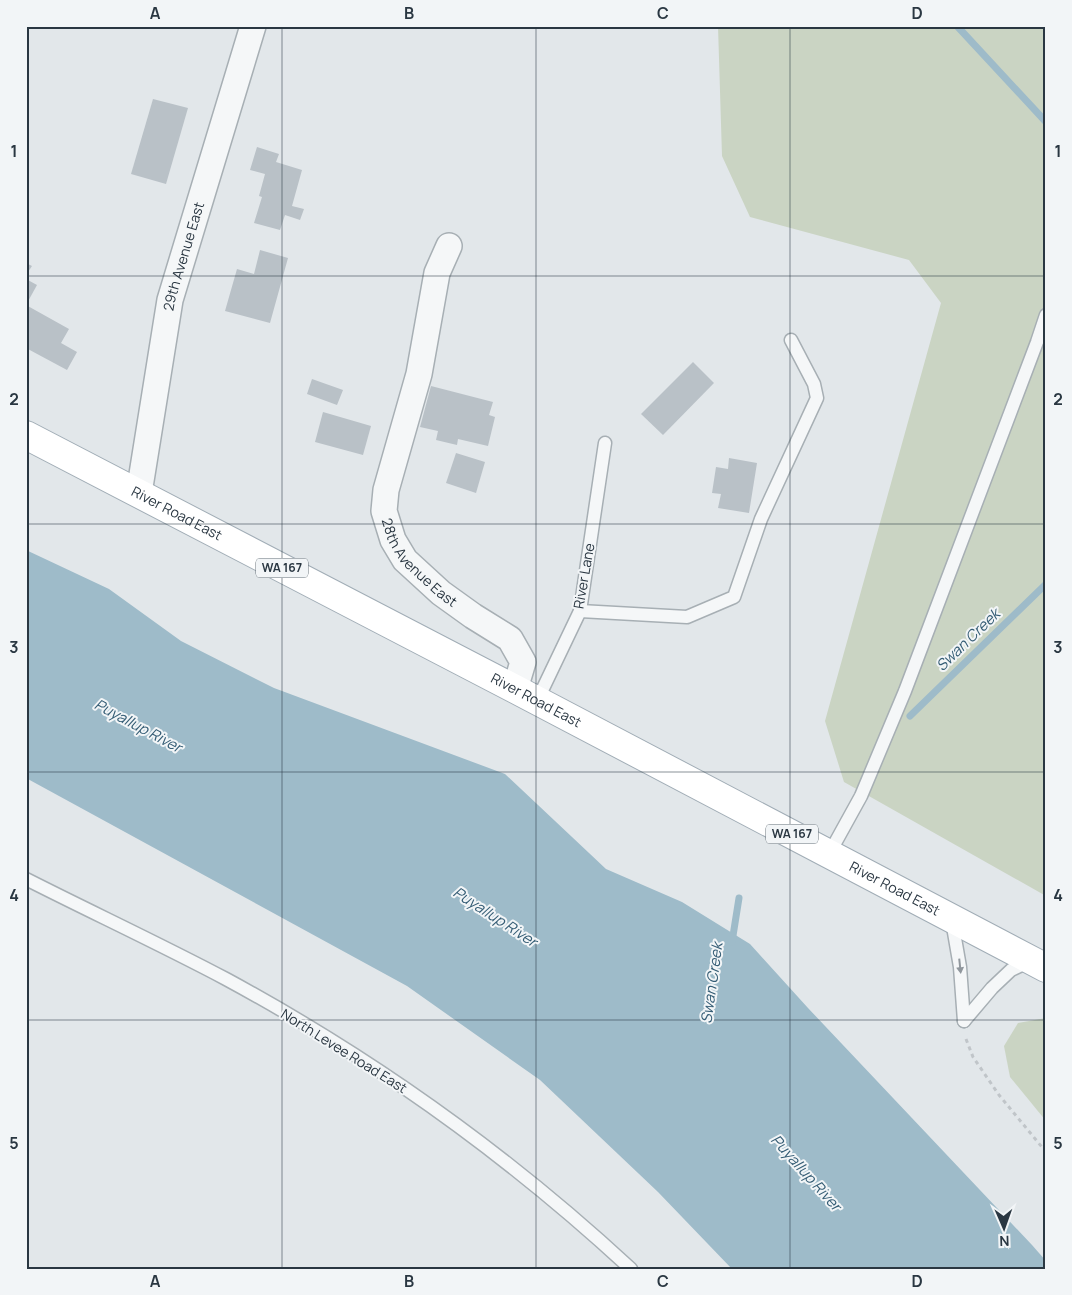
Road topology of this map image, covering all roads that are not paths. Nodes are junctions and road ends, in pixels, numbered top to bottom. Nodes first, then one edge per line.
1 (253, 26) edge
2 (449, 246) dead end
3 (1046, 315) edge
4 (791, 340) dead end
5 (26, 434) edge
6 (606, 443) dead end
7 (138, 493) junction
8 (580, 611) junction
9 (526, 695) junction
10 (829, 854) junction
11 (26, 879) edge
12 (951, 918) junction
13 (1038, 964) edge
14 (631, 1269) edge

1 - 7 street, 29th Avenue East
2 - 9 street, 28th Avenue East
3 - 10 lane
4 - 8 lane
5 - 7 main road, River Road East / WA 167
6 - 8 lane, River Lane
7 - 9 main road, River Road East / WA 167
8 - 9 lane, River Lane
9 - 10 main road, River Road East / WA 167
10 - 12 main road, River Road East / WA 167
11 - 14 lane, North Levee Road East
12 - 13 main road, River Road East / WA 167
12 -> 13 lane

